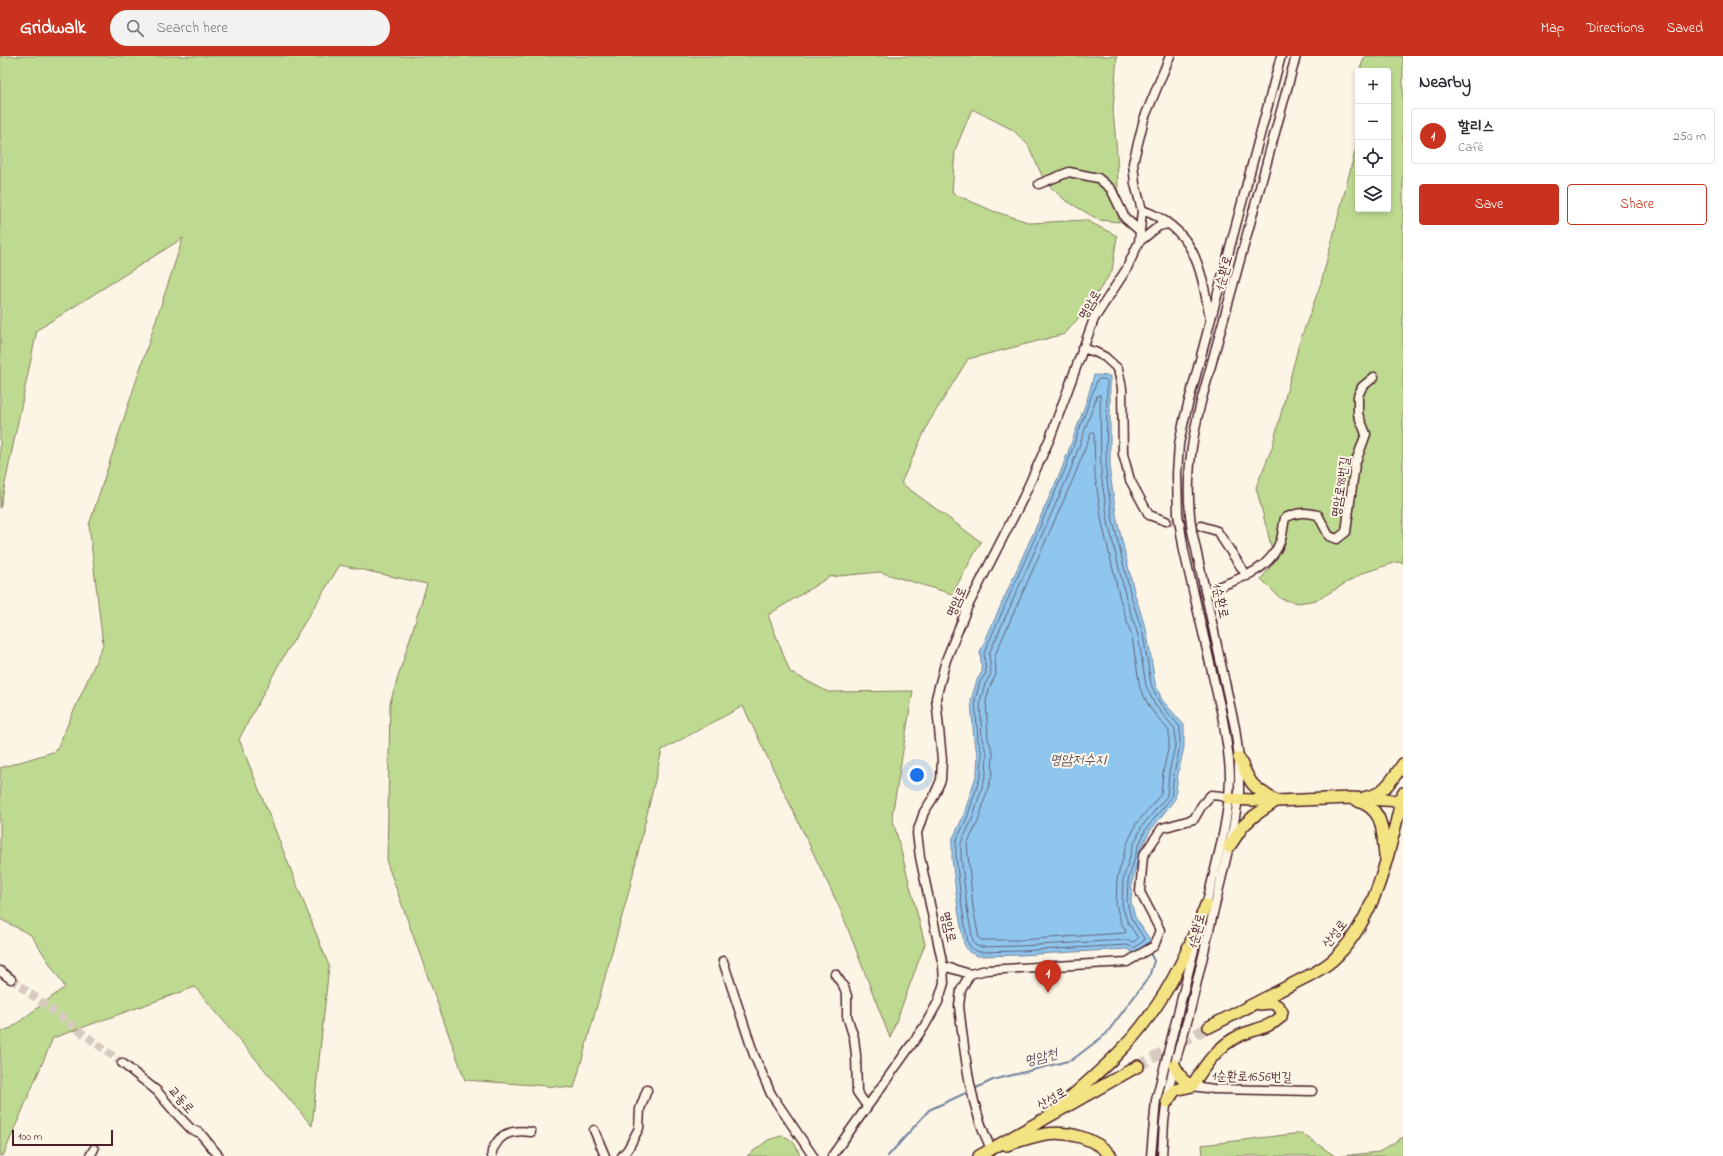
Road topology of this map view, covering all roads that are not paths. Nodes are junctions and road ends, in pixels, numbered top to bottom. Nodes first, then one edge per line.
1 (1170, 56) edge
2 (1280, 56) edge
3 (1296, 56) edge
4 (1039, 184) dead end
5 (1142, 210) junction
6 (1168, 224) junction
7 (1140, 231) junction
8 (1139, 242) junction
9 (1210, 321) junction
10 (1082, 348) junction
11 (1374, 377) dead end
12 (1166, 521) tunnel mouth
13 (1201, 526) tunnel mouth
14 (1247, 576) junction
15 (1206, 592) junction
16 (1240, 758) junction
17 (1403, 764) edge
18 (1402, 797) edge
19 (1351, 798) junction
20 (1233, 799) junction
21 (1276, 801) junction
22 (1229, 847) junction
23 (1385, 863) junction
24 (1206, 905) junction
25 (723, 961) dead end
26 (943, 966) junction
27 (0, 971) edge
28 (835, 974) dead end
29 (970, 974) junction
30 (11, 979) tunnel mouth
31 (1251, 1005) junction
32 (1209, 1027) tunnel mouth
33 (122, 1063) tunnel mouth
34 (1174, 1065) junction
35 (1138, 1066) tunnel mouth
36 (1192, 1086) junction
37 (646, 1090) dead end
38 (1312, 1091) dead end
39 (1167, 1102) junction
40 (868, 1106) junction
41 (1052, 1115) junction
42 (594, 1130) dead end
43 (531, 1132) dead end
44 (991, 1149) junction
45 (219, 1156) edge
46 (492, 1156) edge
47 (605, 1156) edge
48 (622, 1156) edge
49 (813, 1156) edge
50 (832, 1156) edge
51 (979, 1156) edge
52 (1111, 1156) edge
53 (1151, 1156) edge
54 (1162, 1156) edge

1 - 5 street, 명암로
2 - 9 street, 1순환로
3 - 15 street, 1순환로
4 - 7 street
5 - 6 street
5 - 7 street, 명암로
6 - 8 street
6 - 9 street
7 - 8 street, 명암로
8 - 10 street, 명암로
9 - 20 street, 1순환로
10 - 12 street
10 - 26 street, 명암로
11 - 14 street, 명암로98번길
13 - 14 street
14 - 15 street
15 - 16 street, 1순환로
16 - 20 street, 1순환로
16 - 21 main road
17 - 19 main road
18 - 19 main road
18 - 23 main road, 산성로
19 - 21 main road
19 - 23 main road
20 - 21 main road
20 - 22 street, 1순환로
20 - 24 street, 1순환로
20 - 29 street
21 - 22 main road
22 - 34 street, 1순환로
23 - 31 main road, 산성로
24 - 41 main road
24 - 53 street, 1순환로
25 - 49 street
26 - 29 street
26 - 40 street, 명암로
27 - 30 street
28 - 40 street
29 - 44 street
31 - 32 main road, 산성로
31 - 36 main road
33 - 45 street, 교동로
34 - 36 main road
34 - 39 street, 1순환로
35 - 41 main road, 산성로
36 - 38 street, 1순환로1656번길
36 - 39 main road
37 - 48 street
39 - 54 street, 1순환로
40 - 50 street, 명암로
41 - 44 main road, 산성로
42 - 47 street
43 - 46 street
44 - 51 main road, 산성로
44 - 52 main road

